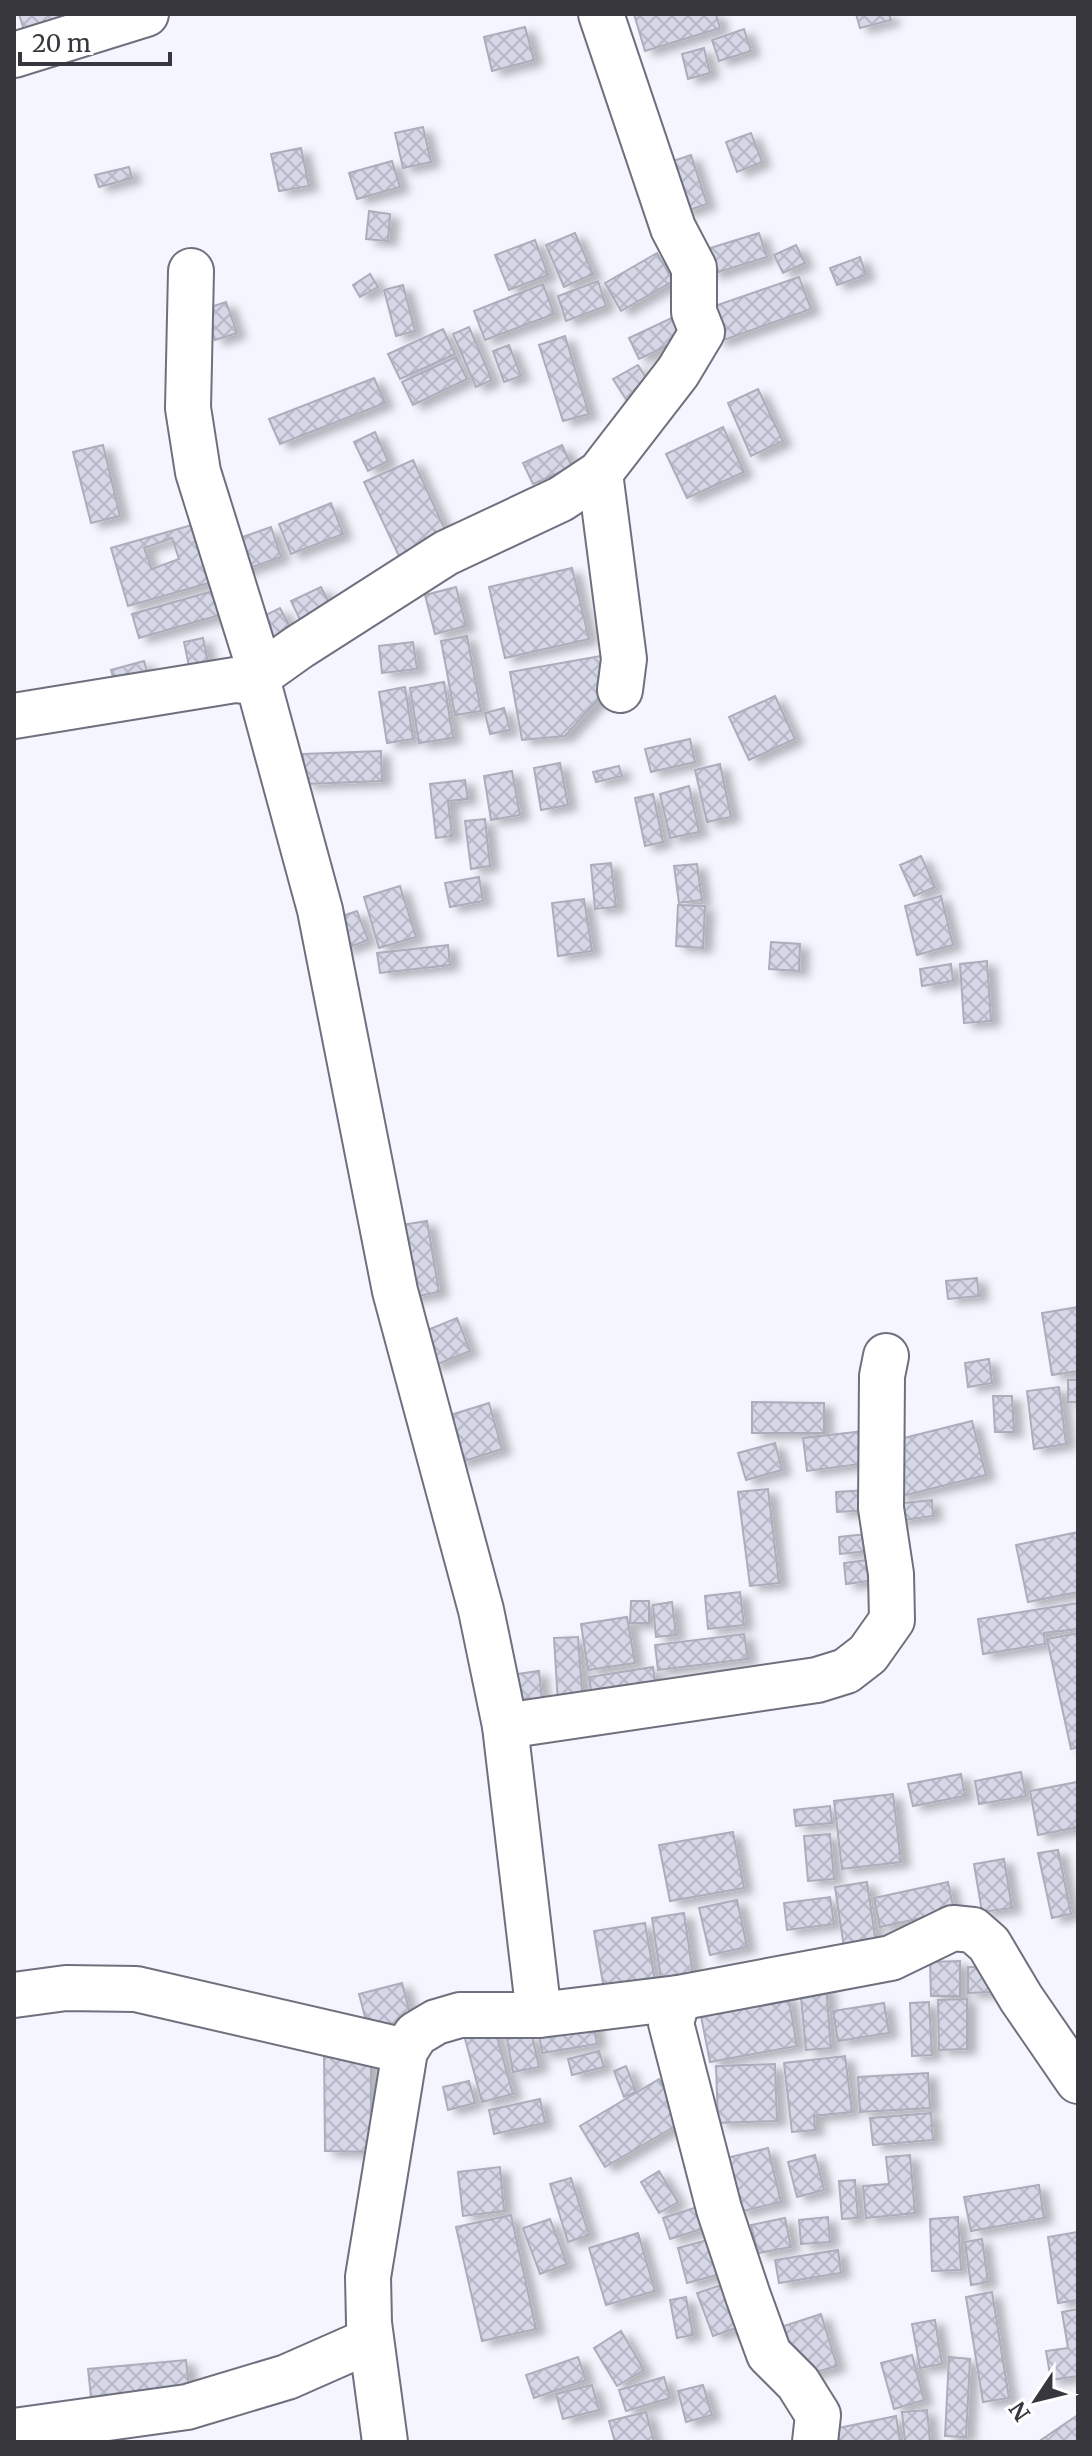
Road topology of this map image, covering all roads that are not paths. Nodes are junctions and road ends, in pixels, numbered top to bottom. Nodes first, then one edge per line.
1 (146, 14) edge
2 (601, 14) edge
3 (14, 55) edge
4 (191, 271) dead end
5 (600, 473) junction
6 (260, 678) junction
7 (620, 690) dead end
8 (14, 716) edge
9 (886, 1356) dead end
10 (505, 1726) junction
11 (14, 1995) edge
12 (678, 1998) junction
13 (539, 2015) junction
14 (405, 2051) junction
15 (1078, 2081) edge
16 (371, 2340) junction
17 (162, 2426) edge
18 (14, 2431) edge
19 (385, 2442) edge
20 (815, 2442) edge

1 - 3 street
2 - 5 street
4 - 6 street
5 - 6 street
5 - 7 street
6 - 8 street
6 - 10 street
9 - 10 street
10 - 13 street
11 - 14 street
12 - 13 street
12 - 15 street
12 - 20 street
13 - 14 street
14 - 16 street
16 - 17 street
16 - 19 street
17 - 18 street

